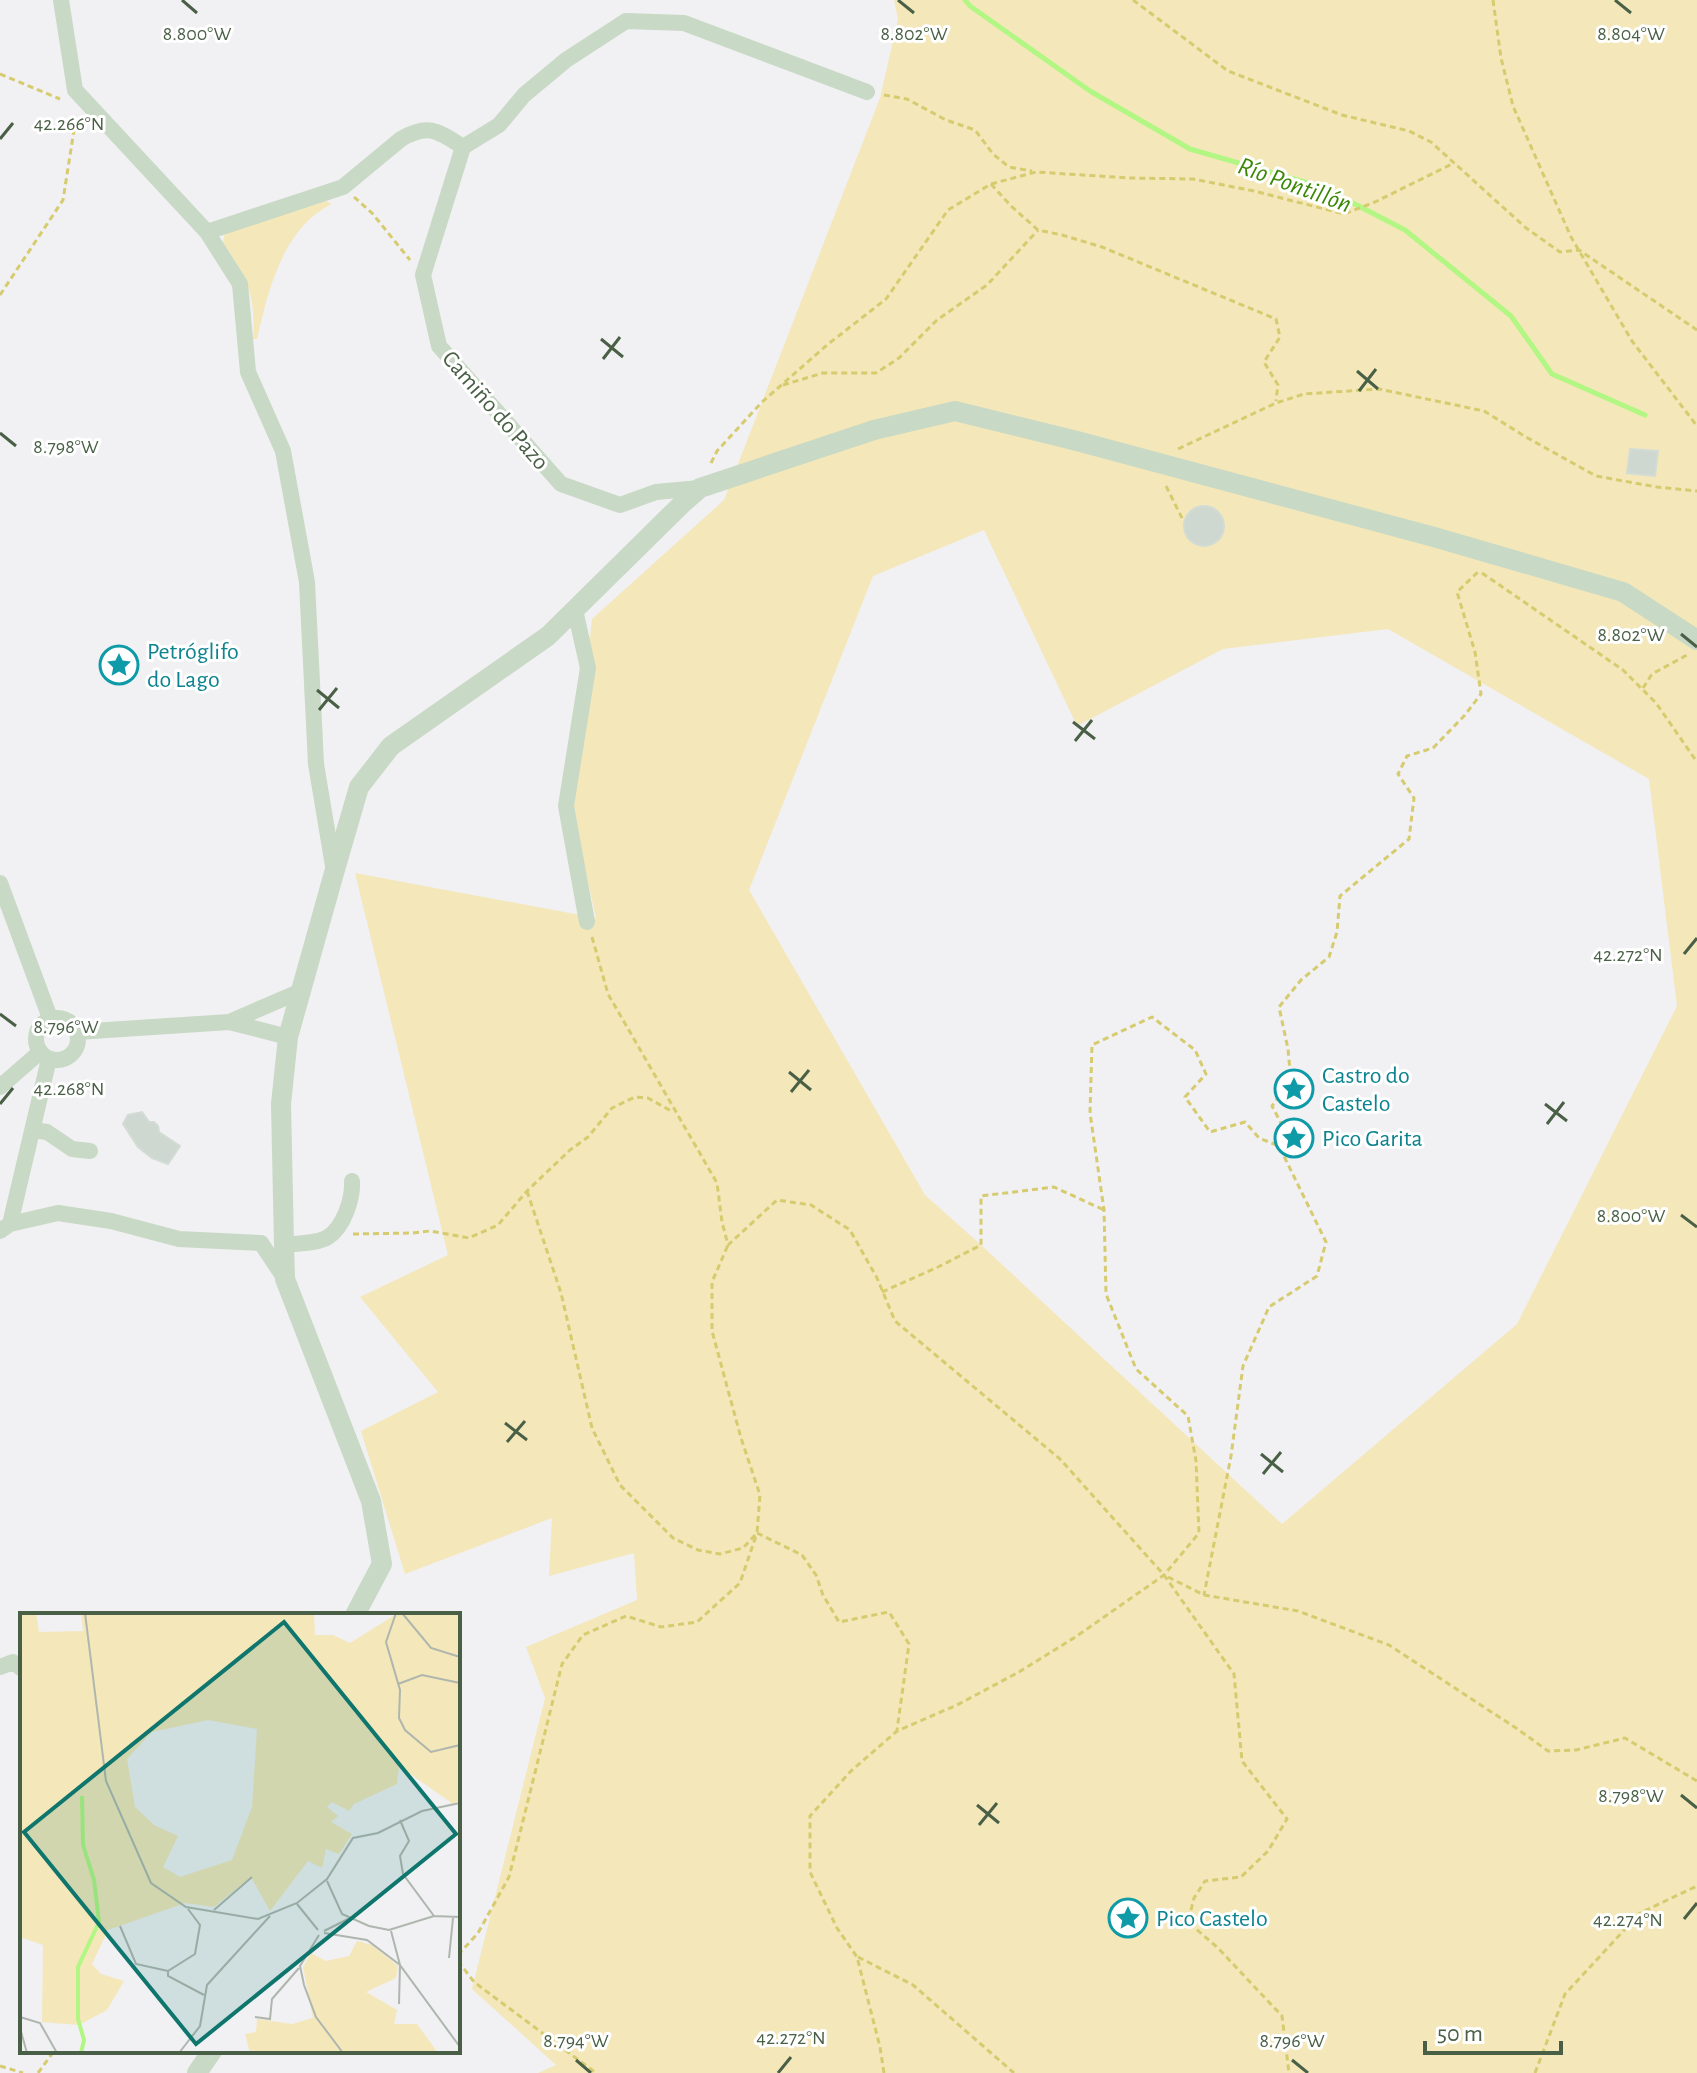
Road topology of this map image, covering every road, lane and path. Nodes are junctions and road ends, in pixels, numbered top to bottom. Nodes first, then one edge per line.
1 (61, 0) edge
2 (1133, 0) edge
3 (1493, 0) edge
4 (0, 74) edge
5 (867, 92) joint
6 (69, 95) junction
7 (463, 147) junction
8 (1454, 163) junction
9 (1036, 172) junction
10 (991, 184) junction
11 (343, 187) junction
12 (1038, 230) junction
13 (207, 232) junction
14 (1579, 250) junction
15 (423, 275) junction
16 (0, 295) edge
17 (1697, 330) edge
18 (780, 386) junction
19 (1276, 403) junction
20 (1697, 426) edge
21 (1153, 461) junction
22 (700, 488) junction
23 (1697, 491) edge
24 (1184, 522) dead end
25 (1480, 561) junction
26 (575, 610) junction
27 (1697, 640) edge
28 (1697, 649) edge
29 (1642, 689) junction
30 (1697, 762) edge
31 (334, 873) junction
32 (0, 883) edge
33 (587, 922) joint
34 (301, 991) junction
35 (50, 1018) junction
36 (229, 1022) junction
37 (77, 1032) junction
38 (288, 1037) junction
39 (44, 1056) junction
40 (0, 1087) edge
41 (676, 1114) junction
42 (33, 1130) junction
43 (1279, 1146) junction
44 (90, 1151) dead end
45 (352, 1181) dead end
46 (527, 1191) junction
47 (1104, 1210) junction
48 (5, 1228) edge
49 (329, 1237) junction
50 (284, 1245) junction
51 (728, 1245) junction
52 (285, 1279) junction
53 (882, 1292) junction
54 (757, 1533) junction
55 (1164, 1575) junction
56 (1204, 1595) junction
57 (356, 1613) edge
58 (0, 1667) edge
59 (20, 1667) edge
60 (897, 1731) junction
61 (1697, 1781) edge
62 (1697, 1886) edge
63 (460, 1956) edge
64 (857, 1957) junction
65 (460, 1961) edge
66 (53, 2053) edge
67 (211, 2053) edge
68 (0, 2066) edge
69 (23, 2073) edge
70 (38, 2073) edge
71 (197, 2073) edge
72 (596, 2073) edge
73 (884, 2073) edge
74 (1014, 2073) edge
75 (1289, 2073) edge
76 (1535, 2073) edge

1 - 6 street
2 - 8 path
3 - 14 path
4 - 6 path
5 - 7 street
5 - 9 path
6 - 13 street
6 - 16 path
7 - 11 street
7 - 15 street
8 - 9 path
8 - 14 path
9 - 10 path
10 - 12 path
10 - 18 path
11 - 13 street
11 - 15 path
12 - 18 path
12 - 19 path
13 - 31 street
14 - 17 path
14 - 20 path
15 - 22 street, Camiño do Pazo
18 - 22 path
19 - 21 path
19 - 23 path
21 - 22 street
21 - 24 path
21 - 25 street
22 - 26 street
25 - 27 street
25 - 29 path
25 - 43 path
26 - 31 street
26 - 33 street
28 - 29 path
29 - 30 path
31 - 34 street
32 - 35 street
33 - 41 path
34 - 36 street
34 - 38 street
35 - 37 street
35 - 39 street
36 - 37 street
36 - 38 street
37 - 39 street
38 - 50 street
39 - 40 street
39 - 42 street
41 - 46 path
41 - 51 path
42 - 44 street
42 - 48 street
43 - 47 path
43 - 56 path
45 - 49 street
46 - 49 path
46 - 54 path
47 - 53 path
47 - 55 path
48 - 52 street
49 - 50 street
50 - 52 street
51 - 53 path
51 - 54 path
52 - 57 street
53 - 55 path
54 - 60 path
54 - 63 path
55 - 56 path
55 - 60 path
55 - 75 path
56 - 61 path
58 - 59 street
60 - 64 path
62 - 76 path
64 - 73 path
64 - 74 path
65 - 72 path
66 - 70 path
67 - 71 street
68 - 69 path

